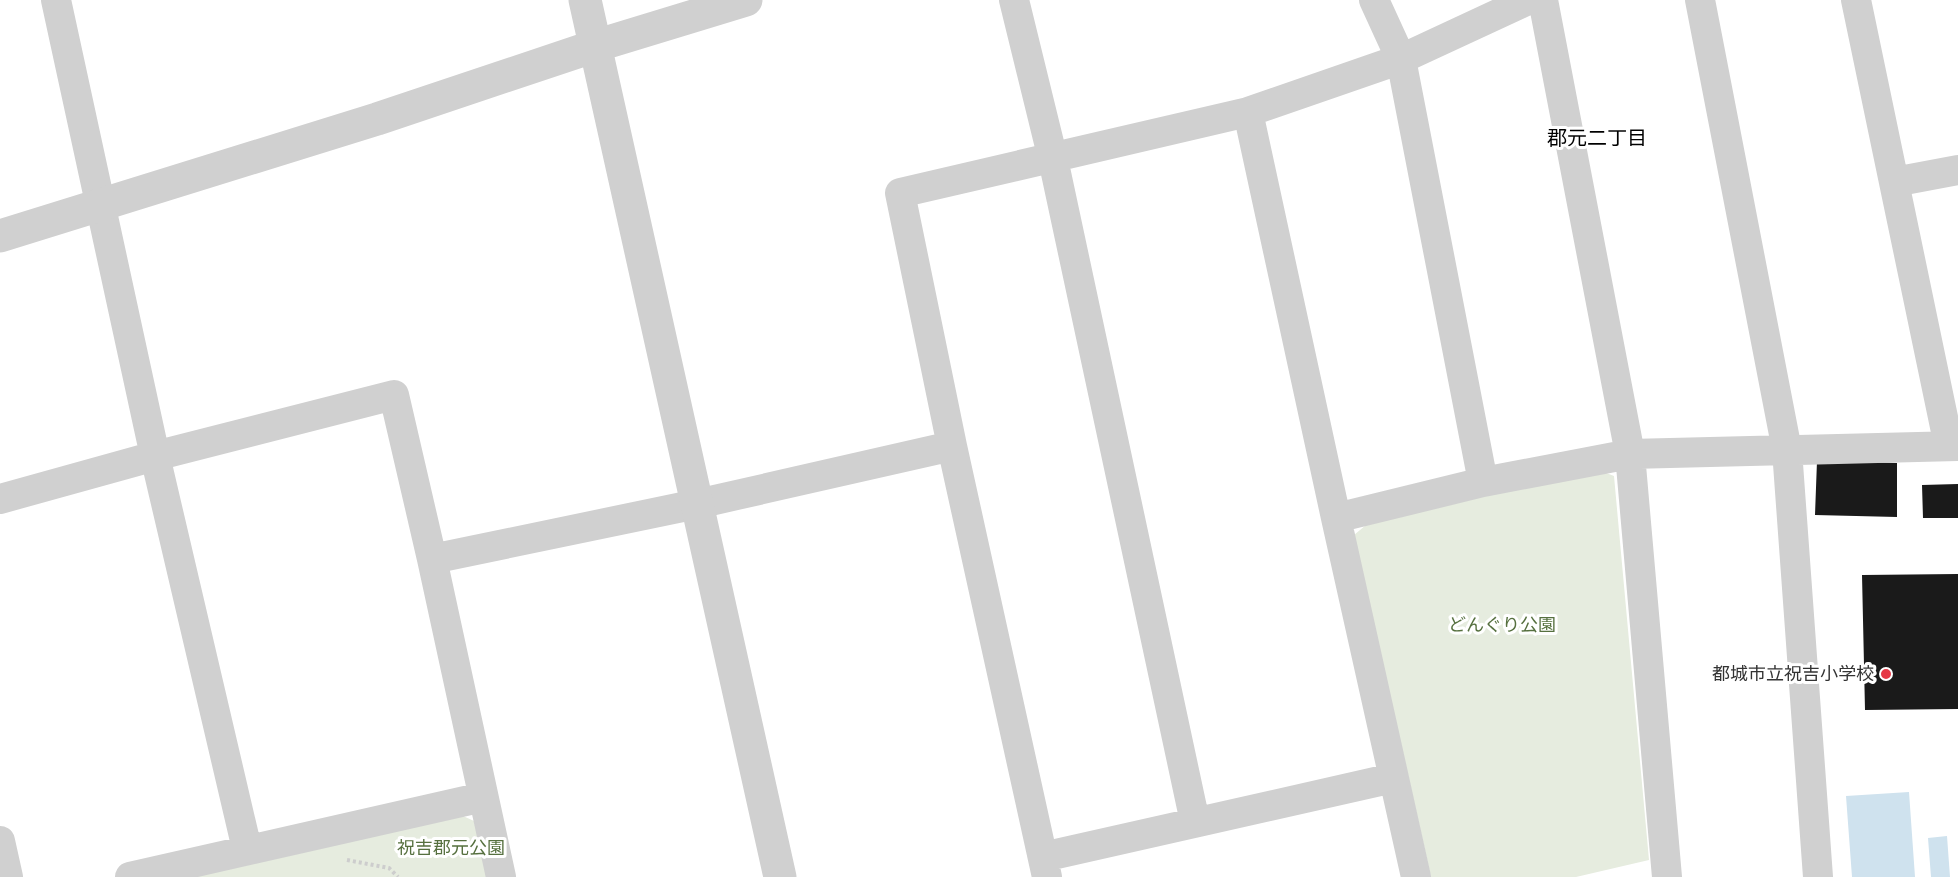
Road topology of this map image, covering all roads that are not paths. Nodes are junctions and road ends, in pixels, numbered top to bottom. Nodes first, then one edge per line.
1 (56, 0) edge
2 (585, 0) edge
3 (746, 0) edge
4 (1014, 0) edge
5 (1374, 0) edge
6 (1528, 0) edge
7 (1543, 0) edge
8 (1700, 0) edge
9 (1856, 0) edge
10 (595, 46) junction
11 (1401, 59) junction
12 (1248, 112) junction
13 (1053, 159) junction
14 (1958, 170) edge
15 (1894, 182) junction
16 (101, 205) junction
17 (0, 236) edge
18 (952, 446) junction
19 (1954, 446) edge
20 (1787, 450) junction
21 (1630, 454) junction
22 (155, 456) junction
23 (1483, 482) junction
24 (0, 499) edge
25 (698, 504) junction
26 (1336, 518) junction
27 (432, 559) junction
28 (1393, 778) junction
29 (483, 797) junction
30 (1195, 822) junction
31 (0, 842) edge
32 (247, 849) junction
33 (1045, 867) edge
34 (8, 877) edge
35 (130, 877) edge
36 (501, 877) edge
37 (780, 877) edge
38 (1416, 877) edge
39 (1667, 877) edge
40 (1818, 877) edge

1 - 16 street
2 - 10 street
3 - 10 street
4 - 13 street
5 - 11 street
6 - 11 street
7 - 21 street
8 - 20 street
9 - 15 street
10 - 16 street
10 - 25 street
11 - 12 street
11 - 23 street
12 - 13 street
12 - 26 street
13 - 18 street
13 - 30 street
14 - 15 street
15 - 19 street
16 - 17 street
16 - 22 street
18 - 25 street
18 - 33 street
19 - 20 street
20 - 21 street
20 - 40 street
21 - 23 street
21 - 39 street
22 - 24 street
22 - 27 street
22 - 32 street
23 - 26 street
25 - 27 street
25 - 37 street
26 - 28 street
27 - 29 street
28 - 30 street
28 - 38 street
29 - 32 street
29 - 36 street
30 - 33 street
31 - 34 street
32 - 35 street

